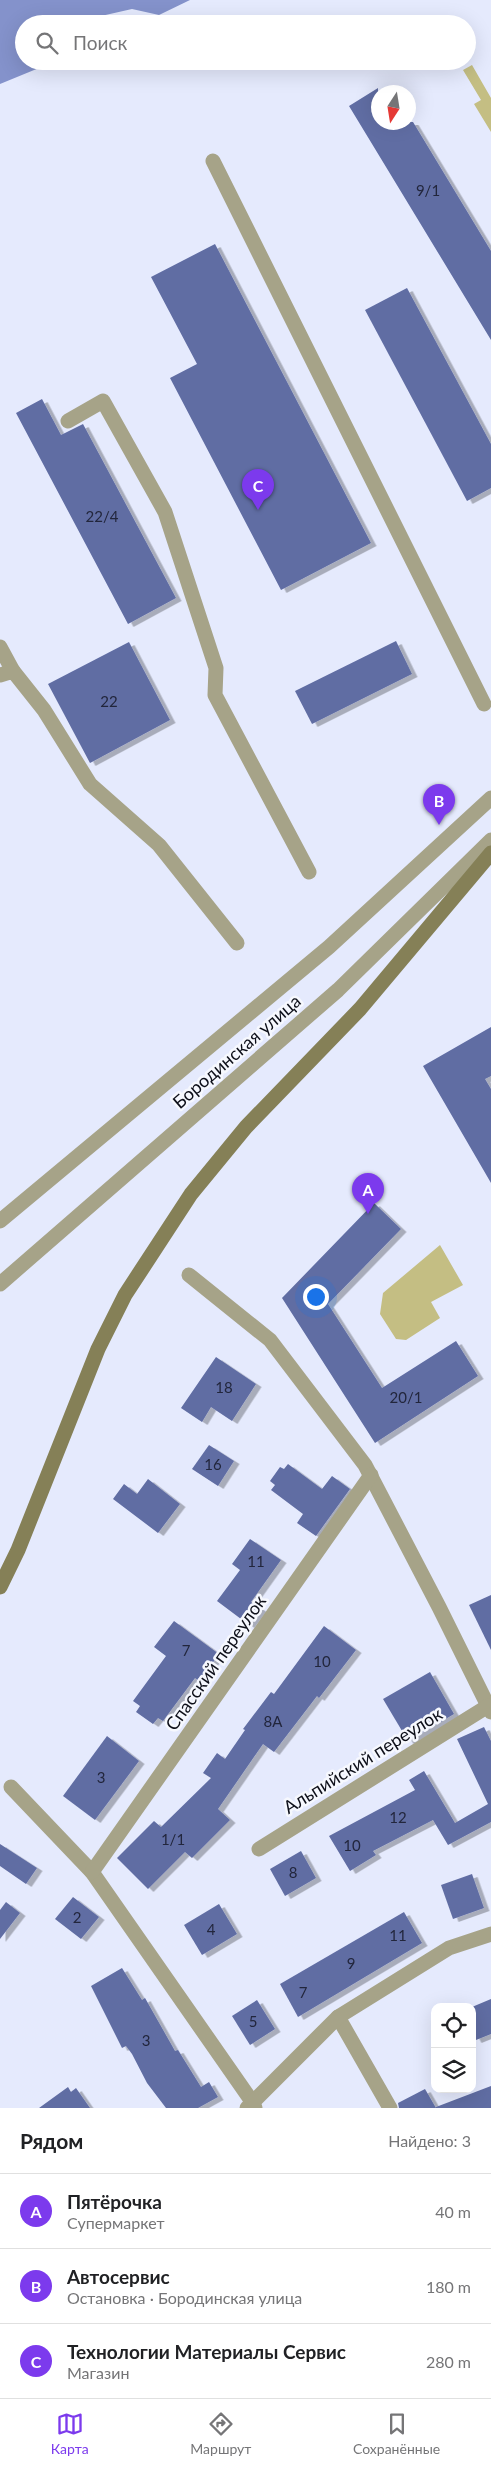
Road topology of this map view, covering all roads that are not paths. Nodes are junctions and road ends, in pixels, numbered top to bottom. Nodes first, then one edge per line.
1 (213, 161) dead end
2 (68, 421) dead end
3 (0, 647) edge
4 (6, 673) edge
5 (484, 704) dead end
6 (491, 798) edge
7 (491, 840) edge
8 (491, 854) edge
9 (309, 872) dead end
10 (237, 943) dead end
11 (0, 1221) edge
12 (189, 1275) dead end
13 (0, 1284) edge
14 (371, 1474) junction
15 (0, 1587) edge
16 (489, 1709) edge
17 (11, 1788) dead end
18 (259, 1849) dead end
19 (92, 1872) junction
20 (491, 1934) edge
21 (338, 2017) junction
22 (252, 2106) edge
23 (390, 2108) edge

1 - 5 street
2 - 9 street
3 - 4 street
4 - 10 street
6 - 11 street
7 - 13 street, Бородинская улица
8 - 15 main road
12 - 14 street
14 - 16 street
14 - 19 street, Спасский переулок
16 - 18 street, Альпийский переулок
17 - 19 street
19 - 22 street
20 - 21 street
21 - 22 street
21 - 23 street

